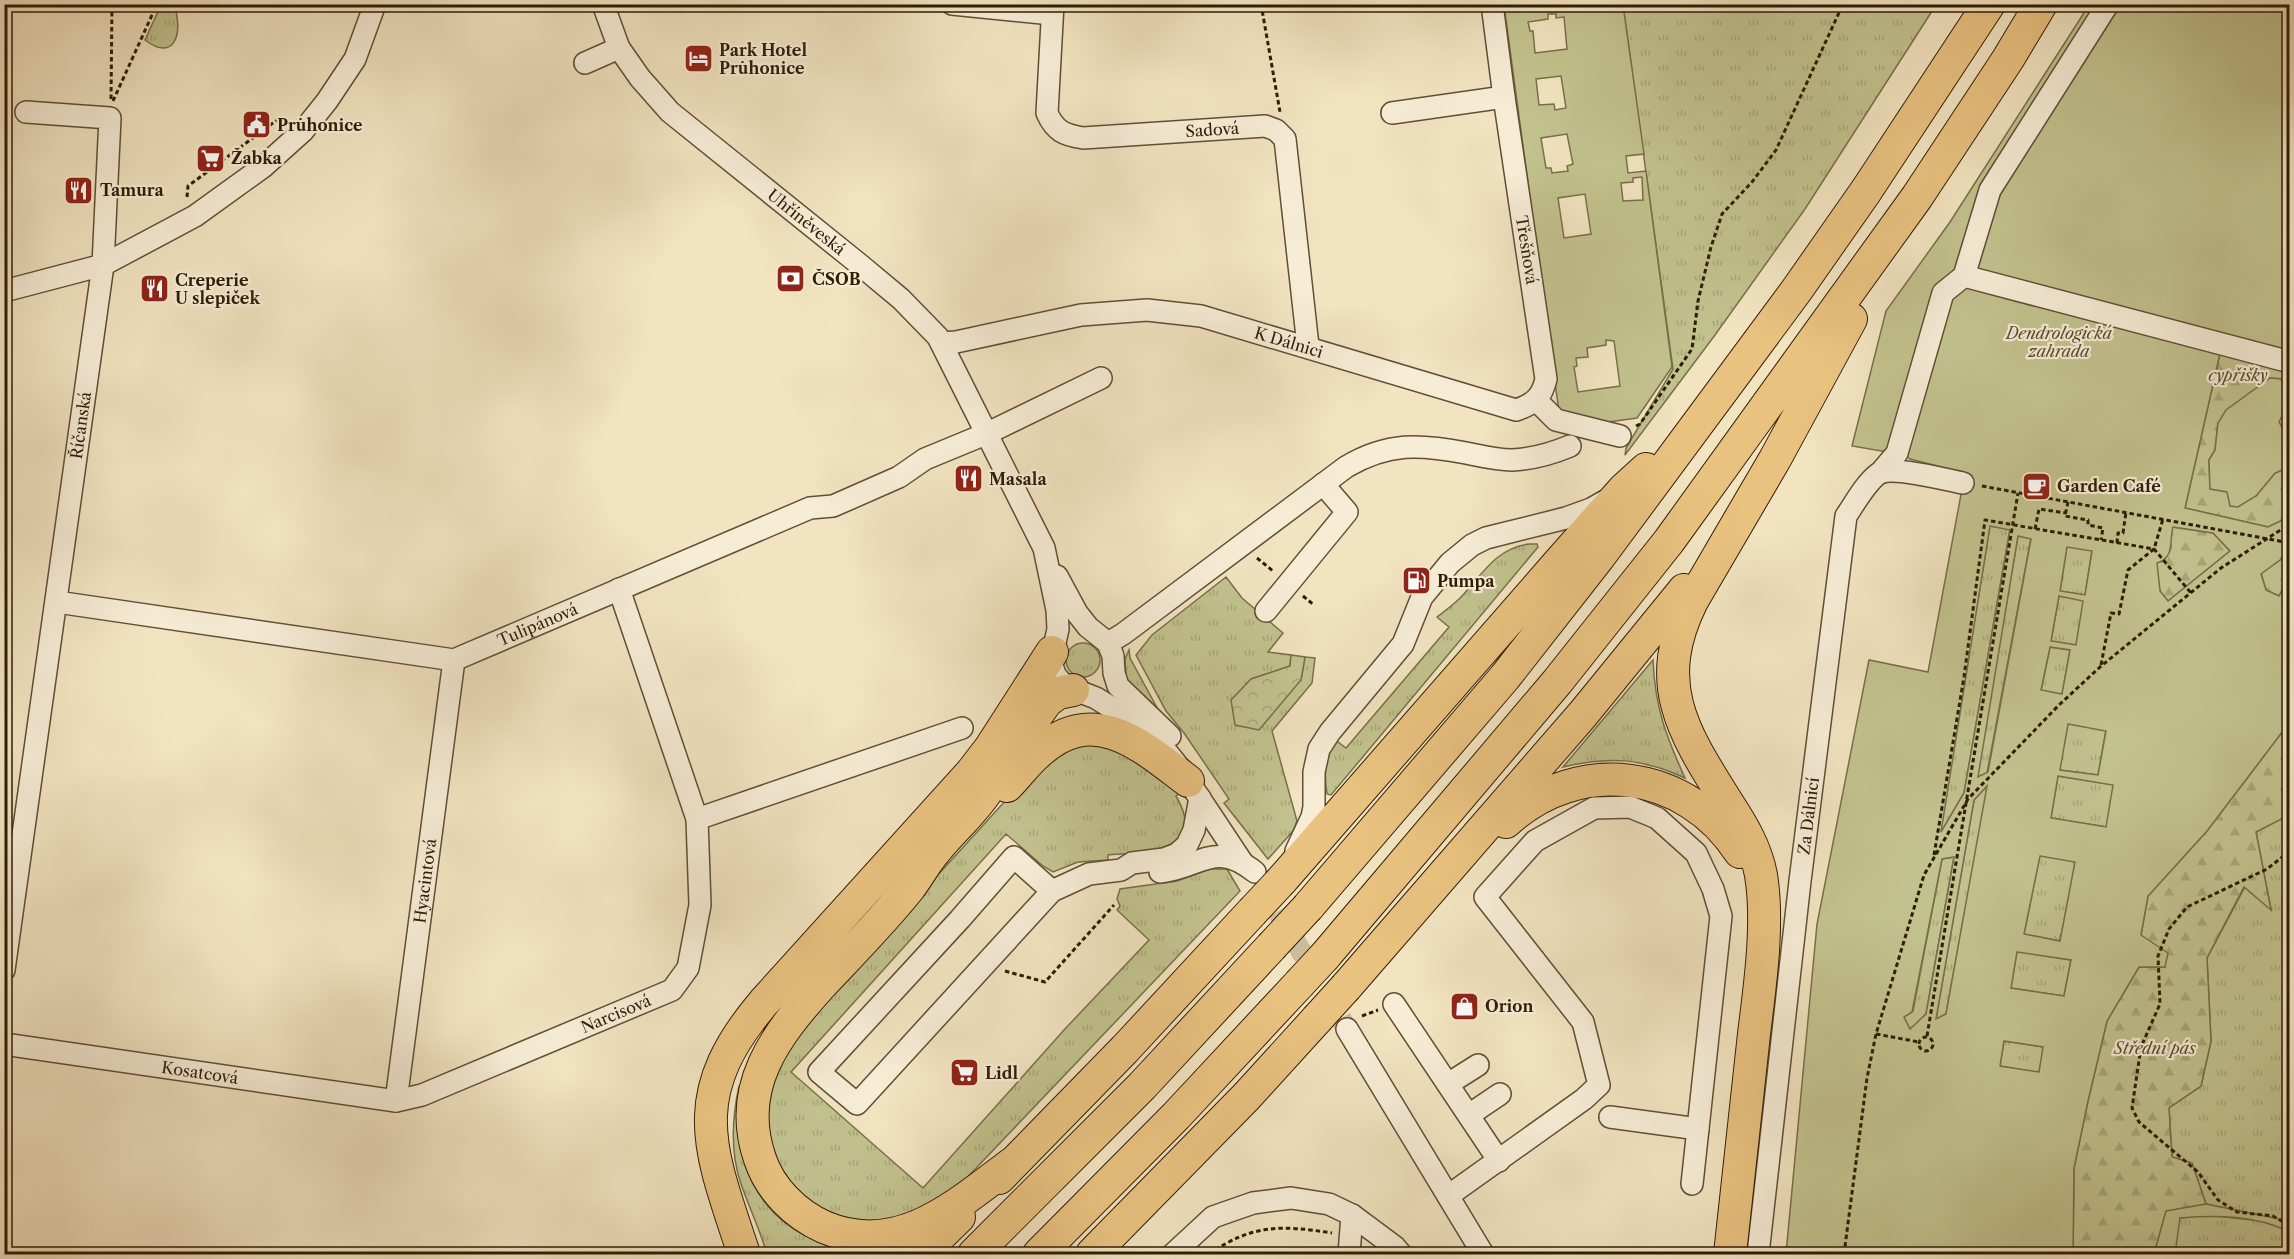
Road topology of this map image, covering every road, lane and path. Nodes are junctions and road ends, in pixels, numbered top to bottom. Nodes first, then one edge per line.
1 (112, 4) edge
2 (158, 4) edge
3 (375, 4) edge
4 (603, 4) edge
5 (952, 4) edge
6 (1241, 4) edge
7 (1492, 4) edge
8 (1843, 4) edge
9 (1989, 4) edge
10 (2042, 4) edge
11 (2108, 4) edge
12 (1261, 5) edge
13 (1052, 9) edge
14 (619, 48) junction
15 (585, 63) dead end
16 (1504, 97) junction
17 (26, 112) dead end
18 (1392, 112) dead end
19 (292, 126) dead end
20 (1285, 139) junction
21 (1917, 197) junction
22 (186, 204) dead end
23 (103, 265) junction
24 (1964, 276) junction
25 (4, 291) edge
26 (942, 343) junction
27 (1308, 346) junction
28 (2289, 362) edge
29 (1101, 378) dead end
30 (1536, 400) junction
31 (1706, 415) junction
32 (988, 433) junction
33 (1620, 436) joint
34 (1569, 446) dead end
35 (1774, 459) junction
36 (1880, 473) junction
37 (1963, 483) joint
38 (1323, 484) junction
39 (1624, 489) junction
40 (2018, 493) junction
41 (2068, 502) junction
42 (2126, 512) junction
43 (2066, 513) junction
44 (2163, 519) junction
45 (2289, 524) edge
46 (2014, 525) junction
47 (2035, 529) junction
48 (2266, 538) junction
49 (2101, 540) junction
50 (2117, 543) junction
51 (2289, 543) edge
52 (2154, 549) junction
53 (1045, 551) junction
54 (620, 589) junction
55 (2191, 593) junction
56 (57, 602) junction
57 (1266, 611) dead end
58 (1102, 638) junction
59 (1054, 648) junction
60 (454, 660) junction
61 (1113, 666) junction
62 (2100, 667) junction
63 (1076, 691) junction
64 (962, 728) dead end
65 (1194, 789) junction
66 (1968, 799) junction
67 (697, 819) junction
68 (2289, 851) edge
69 (1933, 860) junction
70 (1242, 862) junction
71 (1121, 870) junction
72 (1281, 881) junction
73 (909, 888) junction
74 (1432, 890) junction
75 (1052, 891) junction
76 (1114, 905) dead end
77 (1763, 921) junction
78 (995, 968) dead end
79 (4, 970) edge
80 (1394, 1004) dead end
81 (1373, 1012) dead end
82 (1352, 1024) joint
83 (1876, 1034) junction
84 (1928, 1036) junction
85 (1919, 1042) junction
86 (4, 1044) edge
87 (1478, 1065) dead end
88 (1448, 1084) junction
89 (1599, 1085) junction
90 (1500, 1094) dead end
91 (396, 1101) junction
92 (1469, 1114) junction
93 (1698, 1129) junction
94 (1498, 1161) junction
95 (1014, 1162) junction
96 (1692, 1184) dead end
97 (1448, 1196) junction
98 (2289, 1226) edge
99 (1350, 1235) edge
100 (744, 1254) edge
101 (921, 1254) edge
102 (974, 1254) edge
103 (1039, 1254) edge
104 (1092, 1254) edge
105 (1173, 1254) edge
106 (1209, 1254) edge
107 (1401, 1254) edge
108 (1483, 1254) edge
109 (1730, 1254) edge
110 (1758, 1254) edge
111 (1844, 1254) edge

1 - 2 path
3 - 23 street
4 - 14 street, Uhříněveská
5 - 13 street
6 - 12 path
7 - 16 street, Třešňová
8 - 33 path
9 - 31 highway
10 - 21 highway
11 - 24 street
12 - 20 path
13 - 20 street, Sadová
14 - 15 street
14 - 26 street, Uhříněveská
16 - 18 street
16 - 30 street, Třešňová
17 - 23 street, Říčanská
19 - 22 path
20 - 27 street
21 - 35 highway
21 - 103 highway, bridge
23 - 25 street
23 - 56 street, Říčanská
24 - 28 street
24 - 36 street, Za Dálnicí
26 - 27 street, K Dálnici
26 - 32 street, Uhříněveská
27 - 30 street, K Dálnici
29 - 32 street, Tulipánová
30 - 33 street
31 - 39 highway
31 - 102 highway, bridge
32 - 53 street, Uhříněveská
32 - 54 street, Tulipánová
34 - 38 street
35 - 74 highway
35 - 77 highway
36 - 37 street
36 - 110 street, Za Dálnicí
37 - 40 path
38 - 57 street
38 - 58 street
39 - 72 highway
39 - 72 street
40 - 41 path
40 - 46 path
41 - 42 path
41 - 43 path
42 - 44 path
42 - 50 path
43 - 47 path
43 - 49 path
44 - 48 path
44 - 52 path
45 - 48 path
46 - 47 path
46 - 66 path
46 - 69 path
47 - 49 path
48 - 51 path
48 - 55 path
49 - 50 path
50 - 52 path
52 - 55 path
52 - 62 path
53 - 58 street
53 - 59 street
54 - 60 street, Tulipánová
54 - 67 street, Narcisová
55 - 62 path
56 - 60 street
56 - 79 street, Říčanská
58 - 59 street
58 - 61 street
59 - 63 street
59 - 100 highway
60 - 91 street, Hyacintová
61 - 63 street
61 - 70 street
62 - 66 path
63 - 65 street
63 - 73 highway
64 - 67 street
65 - 70 street
65 - 71 street
65 - 73 highway
66 - 69 path
66 - 84 path
67 - 91 street, Narcisová
68 - 98 path
69 - 83 path
70 - 71 street
71 - 75 street
72 - 95 highway, bridge
73 - 95 highway
74 - 77 highway
74 - 104 highway, bridge
75 - 75 street
76 - 78 path
77 - 109 highway
80 - 88 street
81 - 82 path
82 - 97 street
83 - 85 path
83 - 111 path
84 - 85 path
84 - 85 path
86 - 91 street, Kosatcová
87 - 88 street
88 - 92 street
89 - 93 street
89 - 93 street
89 - 94 street
90 - 92 street
92 - 94 street
93 - 96 street
94 - 97 street
95 - 101 highway
97 - 108 street
99 - 105 street
99 - 106 path
99 - 107 street

